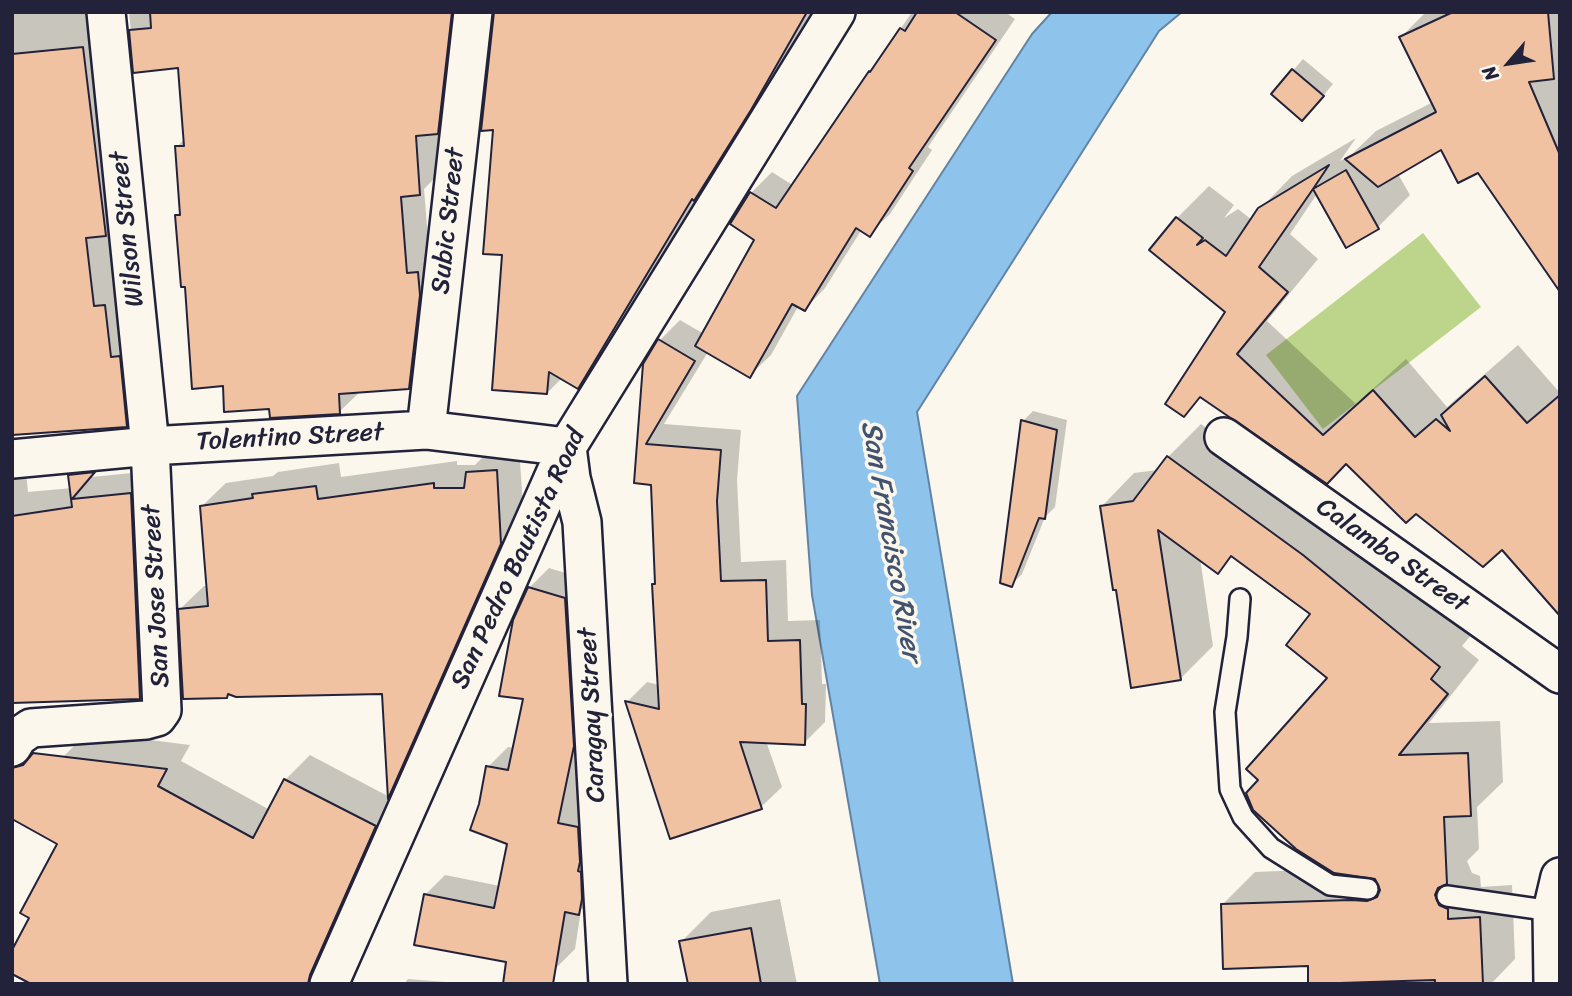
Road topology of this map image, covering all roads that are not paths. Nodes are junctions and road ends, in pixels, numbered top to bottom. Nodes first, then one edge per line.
1 (107, 12) edge
2 (473, 12) edge
3 (836, 12) edge
4 (426, 430) junction
5 (1224, 437) dead end
6 (150, 446) junction
7 (567, 447) junction
8 (12, 459) edge
9 (1240, 599) dead end
10 (1560, 674) edge
11 (12, 747) edge
12 (1368, 888) dead end
13 (1556, 894) edge
14 (1447, 896) dead end
15 (329, 984) edge
16 (608, 984) edge
17 (1553, 984) edge

1 - 6 street, Wilson Street
2 - 4 street, Subic Street
3 - 7 street, San Pedro Bautista Road
4 - 6 street, Tolentino Street
4 - 7 street, Tolentino Street
5 - 10 street, Calamba Street
6 - 8 street, Tolentino Street
6 - 11 street, San Jose Street
7 - 15 street, San Pedro Bautista Road
7 - 16 street, Caragay Street
9 - 12 lane
13 - 14 lane
13 - 17 street

